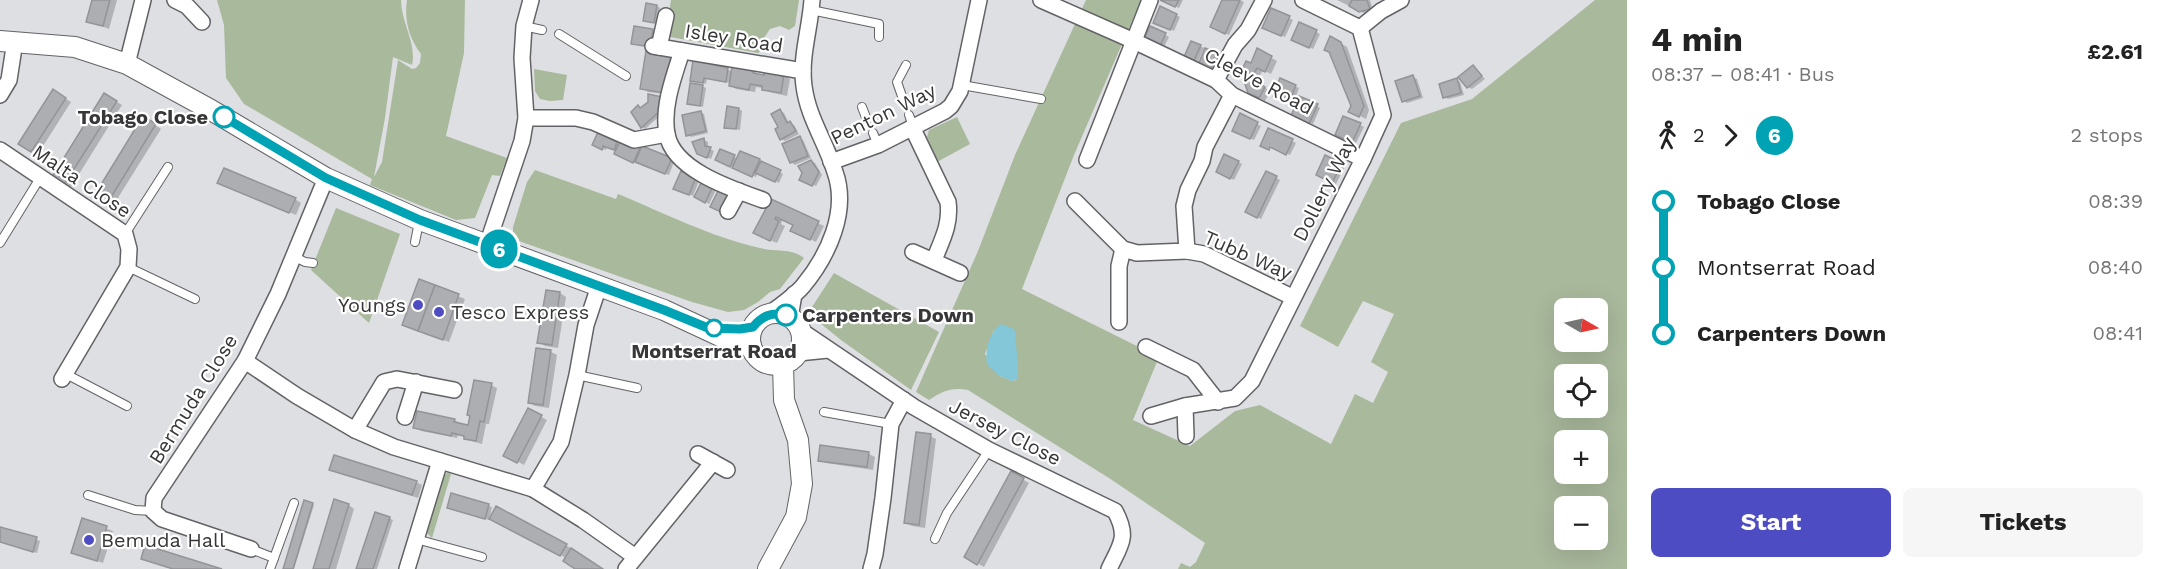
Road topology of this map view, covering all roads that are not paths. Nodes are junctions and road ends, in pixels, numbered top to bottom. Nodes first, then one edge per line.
1 (143, 0) edge
2 (531, 0) edge
3 (979, 0) edge
4 (1041, 0) edge
5 (1150, 0) edge
6 (1264, 0) edge
7 (1303, 0) edge
8 (1401, 0) edge
9 (185, 2) edge
10 (812, 5) edge
11 (666, 16) dead end
12 (202, 22) dead end
13 (524, 26) junction
14 (1360, 28) junction
15 (542, 30) dead end
16 (559, 34) dead end
17 (879, 37) dead end
18 (7, 41) edge
19 (1134, 41) junction
20 (682, 51) junction
21 (127, 64) junction
22 (906, 65) dead end
23 (803, 71) junction
24 (626, 76) dead end
25 (1216, 80) junction
26 (962, 85) junction
27 (0, 95) edge
28 (1232, 95) junction
29 (903, 99) dead end
30 (1041, 99) dead end
31 (862, 107) dead end
32 (526, 118) junction
33 (867, 120) dead end
34 (911, 123) junction
35 (667, 134) junction
36 (0, 150) edge
37 (1363, 159) junction
38 (1087, 160) dead end
39 (831, 162) junction
40 (168, 168) dead end
41 (40, 178) junction
42 (326, 178) junction
43 (739, 191) junction
44 (763, 200) dead end
45 (1075, 201) dead end
46 (728, 211) dead end
47 (420, 220) junction
48 (125, 234) junction
49 (415, 242) dead end
50 (0, 243) edge
51 (487, 245) junction
52 (1123, 249) junction
53 (1187, 251) junction
54 (913, 252) dead end
55 (293, 256) junction
56 (934, 260) junction
57 (313, 263) dead end
58 (128, 267) junction
59 (960, 273) dead end
60 (599, 286) junction
61 (794, 294) junction
62 (1292, 297) junction
63 (195, 299) dead end
64 (1119, 322) dead end
65 (795, 324) junction
66 (757, 329) junction
67 (1146, 347) dead end
68 (828, 350) junction
69 (781, 360) junction
70 (245, 361) junction
71 (577, 375) junction
72 (64, 376) joint
73 (416, 382) junction
74 (637, 388) dead end
75 (454, 390) dead end
76 (904, 400) junction
77 (1218, 402) junction
78 (127, 406) dead end
79 (1185, 406) junction
80 (824, 412) dead end
81 (1151, 416) dead end
82 (405, 417) dead end
83 (891, 424) junction
84 (355, 430) junction
85 (1186, 436) dead end
86 (989, 450) junction
87 (698, 454) dead end
88 (440, 461) junction
89 (713, 462) junction
90 (727, 470) dead end
91 (533, 489) junction
92 (88, 495) dead end
93 (294, 503) dead end
94 (153, 511) junction
95 (416, 539) junction
96 (935, 539) dead end
97 (251, 549) joint
98 (274, 558) junction
99 (482, 558) dead end
100 (630, 563) edge
101 (270, 569) edge
102 (407, 569) edge
103 (768, 569) edge
104 (871, 569) edge
105 (1109, 569) edge

1 - 21 street
2 - 13 street
3 - 26 street, Penton Way
4 - 19 street, Cleeve Road
5 - 19 street
6 - 25 street
7 - 14 street
8 - 14 street
9 - 12 street
10 - 17 lane
10 - 23 street
11 - 20 street, Isley Road
13 - 15 lane
13 - 32 street
14 - 37 street, Dollery Way
16 - 24 lane
18 - 21 street
18 - 27 street
19 - 25 street, Cleeve Road
19 - 38 street
20 - 23 street, Isley Road
20 - 35 street
21 - 42 street
22 - 29 lane
23 - 39 street
25 - 28 street, Cleeve Road
26 - 30 lane
26 - 34 street, Penton Way
28 - 37 street, Cleeve Road
28 - 53 street, Tubb Way
31 - 33 lane
32 - 35 street
32 - 51 street
34 - 39 street, Penton Way
34 - 56 street
35 - 43 street
36 - 41 street, Malta Close
37 - 62 street, Dollery Way
39 - 61 street
40 - 48 lane
41 - 48 street, Malta Close
41 - 50 lane
42 - 47 street
42 - 55 street, Bermuda Close
43 - 44 street
43 - 46 street
45 - 52 street
47 - 49 lane
47 - 51 street
48 - 58 street, Malta Close
51 - 60 street
52 - 53 street, Tubb Way
52 - 64 street
53 - 62 street, Tubb Way
54 - 56 street
55 - 57 lane
55 - 70 street, Bermuda Close
56 - 59 street
58 - 63 lane
58 - 72 street
60 - 66 street
60 - 71 street
61 - 65 street
61 - 66 street
62 - 77 street, Dollery Way
65 - 66 street
65 - 68 street, Jersey Close
65 - 69 street
66 - 69 street
67 - 77 street
68 - 69 street
68 - 76 street, Jersey Close
69 - 103 street
70 - 84 street
70 - 94 street, Bermuda Close
71 - 74 lane
71 - 91 street
72 - 78 lane
73 - 75 street
73 - 82 street
73 - 84 street
76 - 83 street
76 - 86 street, Jersey Close
77 - 79 street, Dollery Way
79 - 81 street, Dollery Way
79 - 85 street
80 - 83 lane
83 - 104 street
84 - 88 street
86 - 96 lane
86 - 105 street, Jersey Close
87 - 89 street
88 - 91 street
88 - 95 street
89 - 90 street
89 - 100 street
91 - 100 street
92 - 94 lane
93 - 98 lane
94 - 97 street
95 - 99 lane
95 - 102 street
97 - 98 lane
98 - 101 lane

